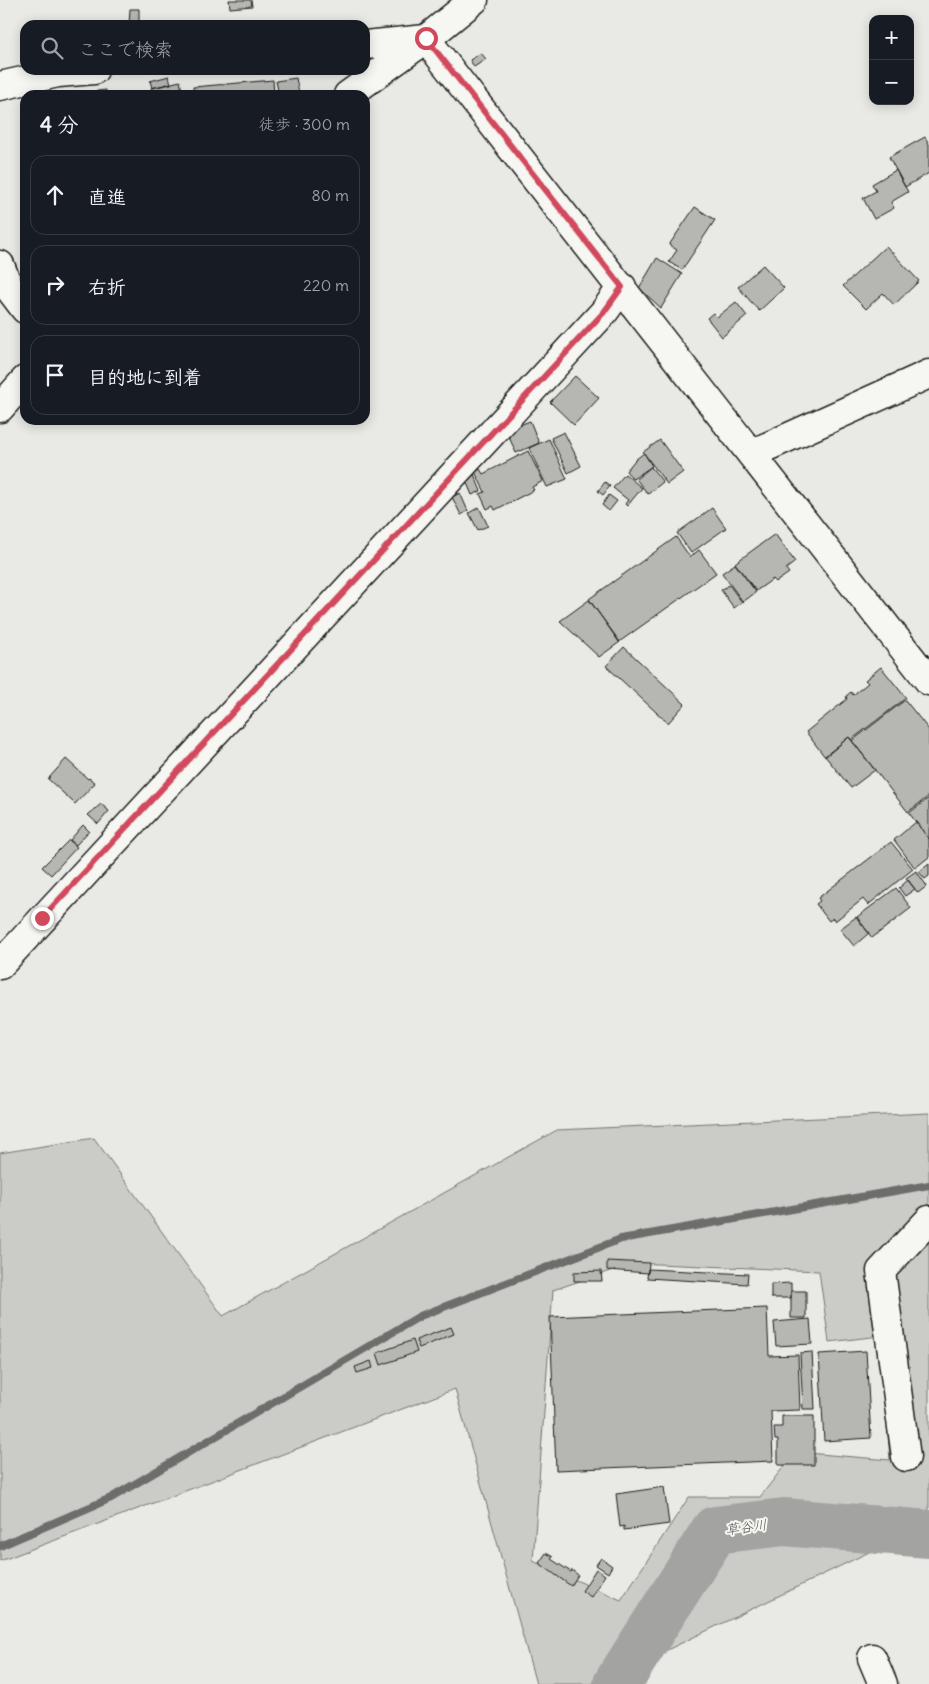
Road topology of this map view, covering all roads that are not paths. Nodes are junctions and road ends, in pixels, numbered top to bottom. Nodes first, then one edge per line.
1 (474, 0) edge
2 (426, 38) junction
3 (370, 44) edge
4 (49, 75) edge
5 (0, 86) edge
6 (355, 90) edge
7 (0, 265) edge
8 (622, 287) junction
9 (20, 302) edge
10 (929, 374) edge
11 (20, 386) edge
12 (0, 408) edge
13 (751, 454) junction
14 (929, 681) edge
15 (0, 965) edge
16 (929, 1220) edge
17 (906, 1457) dead end
18 (872, 1658) dead end
19 (882, 1684) edge

1 - 2 street
2 - 3 street
2 - 6 street
2 - 8 street
4 - 5 street
7 - 9 street
8 - 13 street
8 - 15 street
10 - 13 street
11 - 12 street
13 - 14 street
16 - 17 street
18 - 19 street

